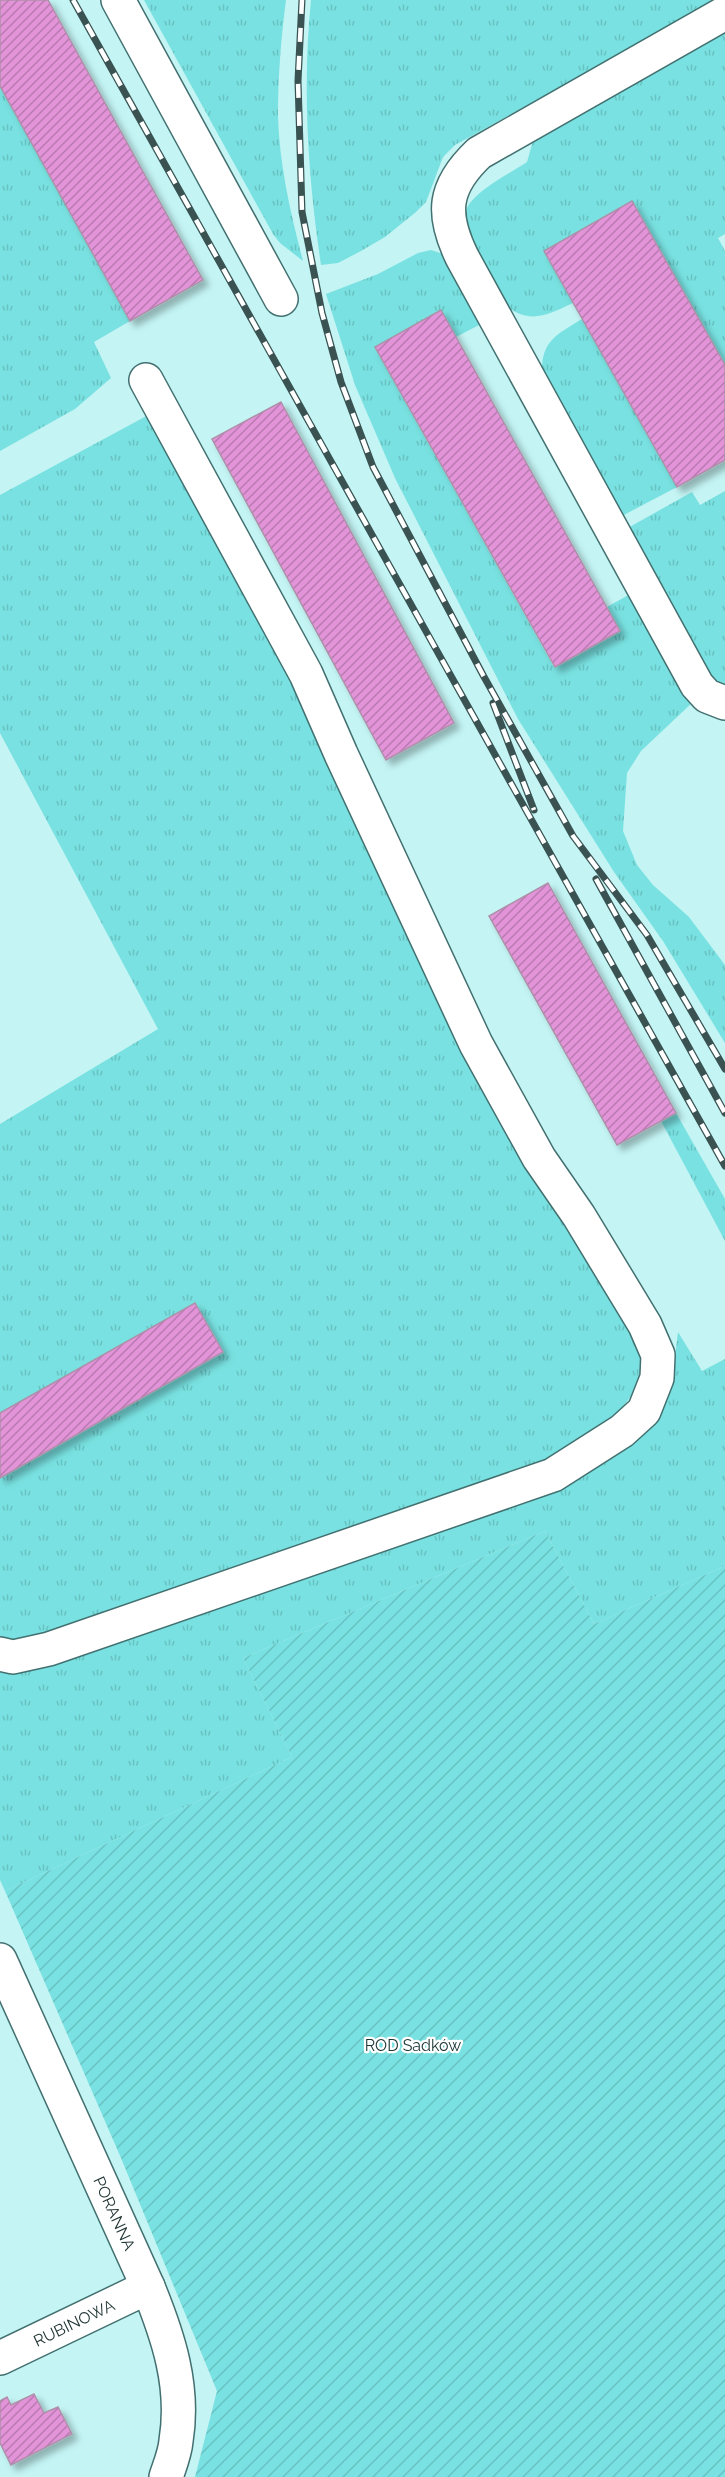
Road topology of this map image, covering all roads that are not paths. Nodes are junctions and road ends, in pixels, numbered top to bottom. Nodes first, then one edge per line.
1 (118, 0) edge
2 (725, 13) edge
3 (281, 299) dead end
4 (146, 380) dead end
5 (725, 703) edge
6 (0, 1654) edge
7 (0, 1960) edge
8 (148, 2286) junction
9 (0, 2358) edge
10 (166, 2477) edge

1 - 3 street
2 - 5 street
4 - 6 street
7 - 8 street, PORANNA
8 - 9 street, RUBINOWA
8 - 10 street, PORANNA

